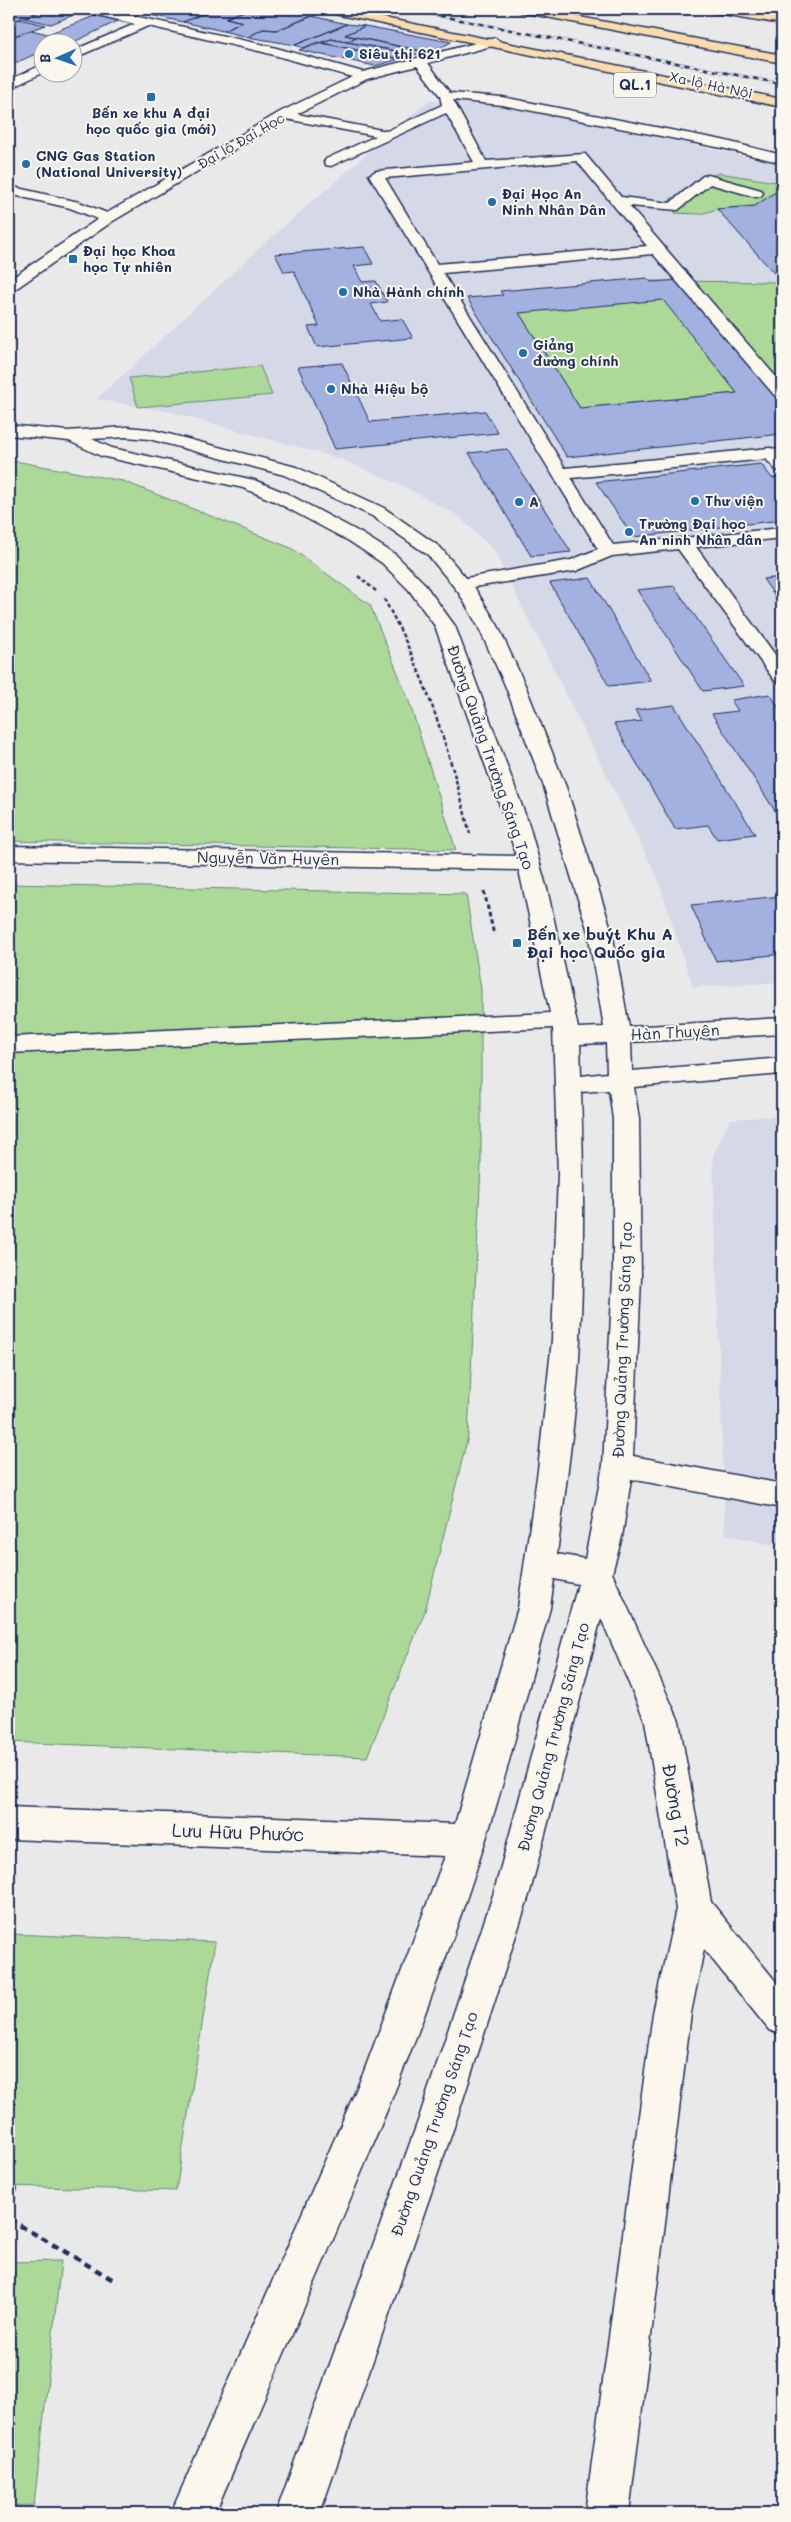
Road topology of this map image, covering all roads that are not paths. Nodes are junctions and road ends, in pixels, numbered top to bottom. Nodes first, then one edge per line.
1 (85, 9) edge
2 (325, 9) edge
3 (520, 9) edge
4 (711, 9) edge
5 (744, 11) edge
6 (782, 14) edge
7 (782, 21) edge
8 (148, 22) junction
9 (495, 42) junction
10 (82, 52) edge
11 (782, 59) edge
12 (420, 61) junction
13 (32, 74) edge
14 (363, 76) junction
15 (9, 84) edge
16 (448, 102) junction
17 (782, 102) edge
18 (782, 115) edge
19 (284, 116) junction
20 (389, 135) junction
21 (782, 159) edge
22 (331, 162) dead end
23 (482, 165) junction
24 (9, 190) edge
25 (756, 193) dead end
26 (616, 201) junction
27 (9, 204) edge
28 (108, 218) junction
29 (657, 249) junction
30 (433, 269) junction
31 (9, 287) edge
32 (782, 394) edge
33 (9, 430) edge
34 (67, 436) junction
35 (776, 454) edge
36 (782, 466) edge
37 (560, 474) junction
38 (782, 533) edge
39 (684, 543) junction
40 (608, 551) junction
41 (461, 584) junction
42 (782, 677) edge
43 (9, 854) edge
44 (528, 863) junction
45 (782, 1026) edge
46 (565, 1028) junction
47 (618, 1035) junction
48 (9, 1045) edge
49 (782, 1066) edge
50 (620, 1080) junction
51 (569, 1084) junction
52 (618, 1465) junction
53 (782, 1496) edge
54 (542, 1564) junction
55 (597, 1574) junction
56 (9, 1823) edge
57 (468, 1841) junction
58 (694, 1910) junction
59 (782, 2017) edge
60 (193, 2513) edge
61 (298, 2513) edge
62 (607, 2513) edge

1 - 8 street
2 - 9 highway, Xa lộ Hà Nội / QL.1
3 - 11 highway
4 - 5 highway
5 - 6 highway
5 - 7 highway
8 - 10 street
8 - 14 street
9 - 12 street, Đại lộ Đại Học
9 - 17 highway, Xa lộ Hà Nội / QL.1
9 - 18 highway, Xa lộ Hà Nội / QL.1
12 - 14 street, Đại lộ Đại Học
12 - 16 street
13 - 15 street
14 - 19 street, Đại lộ Đại Học
16 - 20 street
16 - 21 street
16 - 23 street
19 - 20 street
19 - 28 street, Đại lộ Đại Học
20 - 22 street
23 - 26 street
23 - 30 street
24 - 28 street
25 - 26 street
26 - 29 street
27 - 28 street
28 - 31 street, Đại lộ Đại Học
29 - 30 street
29 - 32 street
30 - 37 street
33 - 34 street, Đường Quảng Trường Sáng Tạo
34 - 41 street, Đường Quảng Trường Sáng Tạo
34 - 44 street, Đường Quảng Trường Sáng Tạo
35 - 36 street
35 - 37 street
37 - 40 street
38 - 39 street
39 - 40 street
39 - 42 street
40 - 41 street
41 - 47 street, Đường Quảng Trường Sáng Tạo
43 - 44 street, Nguyễn Văn Huyên
44 - 46 street, Đường Quảng Trường Sáng Tạo
45 - 47 street, Hàn Thuyên
46 - 47 street, Hàn Thuyên
46 - 48 street, Hàn Thuyên
46 - 51 street, Đường Quảng Trường Sáng Tạo
47 - 50 street, Đường Quảng Trường Sáng Tạo
49 - 50 street
50 - 51 street
50 - 52 street, Đường Quảng Trường Sáng Tạo
51 - 54 street, Đường Quảng Trường Sáng Tạo
52 - 53 street
52 - 55 street, Đường Quảng Trường Sáng Tạo
54 - 55 street
54 - 57 street, Đường Quảng Trường Sáng Tạo
55 - 58 street, Đường T2
55 - 61 street, Đường Quảng Trường Sáng Tạo
56 - 57 street, Lưu Hữu Phước
57 - 60 street, Đường Quảng Trường Sáng Tạo
58 - 59 street, Đường T2
58 - 62 street

